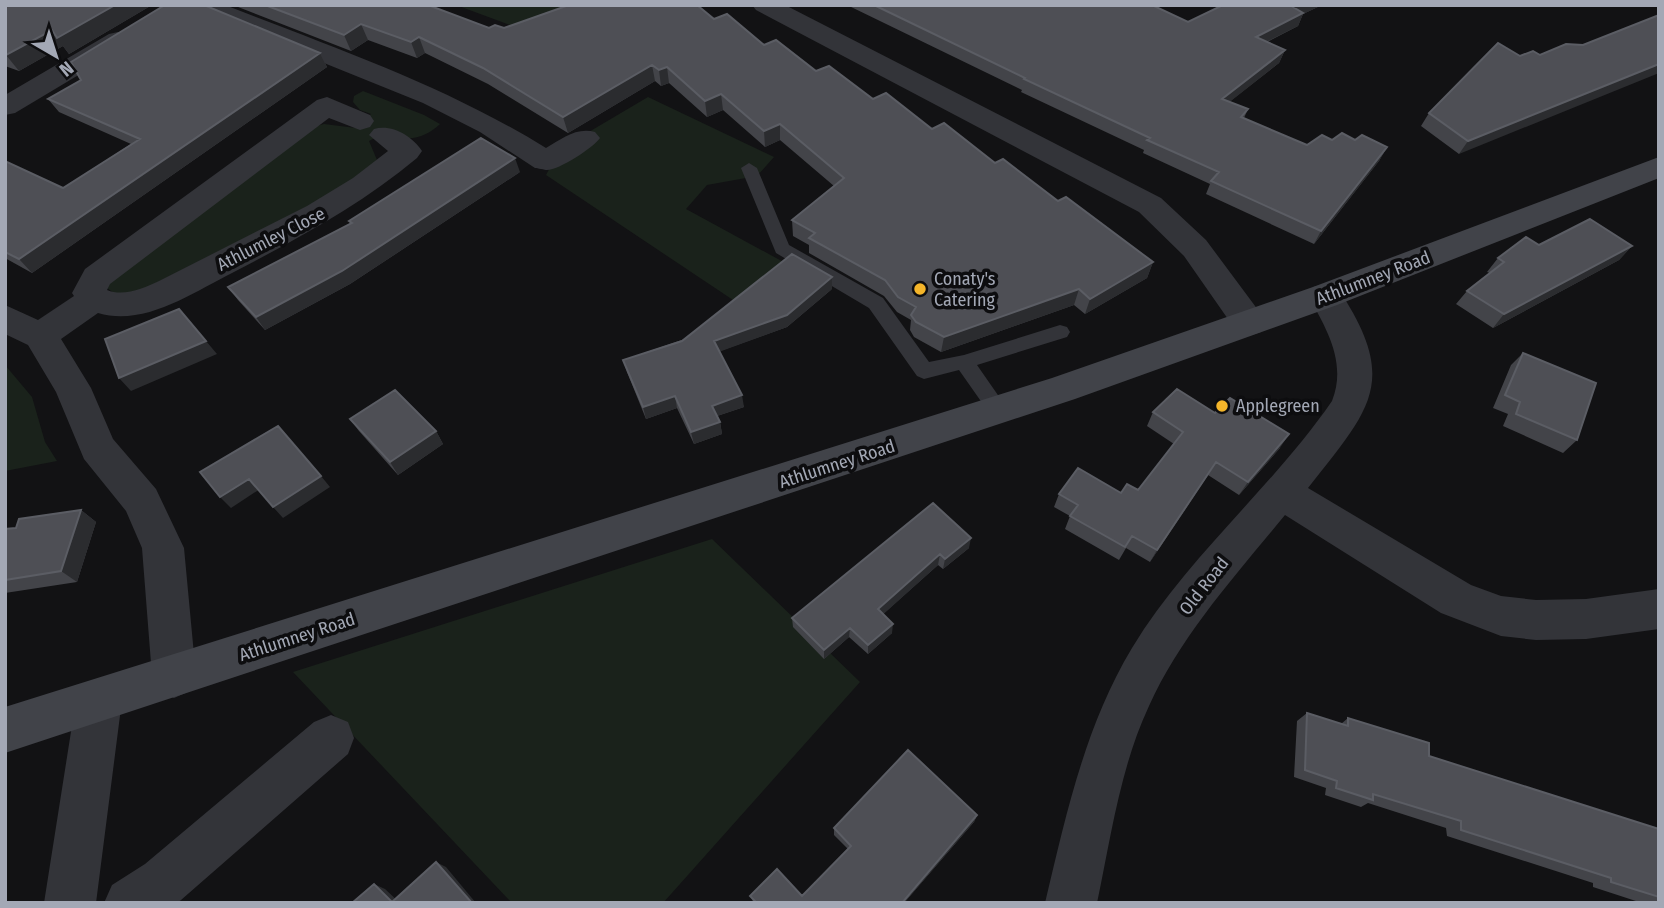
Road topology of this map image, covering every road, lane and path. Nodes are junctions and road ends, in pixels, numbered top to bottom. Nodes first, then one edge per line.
1 (202, 5) edge
2 (765, 5) edge
3 (142, 26) edge
4 (5, 107) edge
5 (585, 138) dead end
6 (749, 167) dead end
7 (1659, 167) edge
8 (1325, 296) junction
9 (95, 298) junction
10 (5, 318) edge
11 (1249, 323) junction
12 (1060, 332) dead end
13 (40, 337) junction
14 (964, 362) junction
15 (999, 411) junction
16 (1281, 492) junction
17 (1659, 609) edge
18 (174, 677) junction
19 (99, 700) junction
20 (5, 730) edge
21 (331, 738) dead end
22 (70, 903) edge
23 (130, 903) edge
24 (1071, 903) edge

1 - 5 street
2 - 11 street
3 - 4 street
6 - 14 lane
7 - 8 main road, Athlumney Road
8 - 11 main road, Athlumney Road
8 - 16 street, Old Road
9 - 9 street, Athlumley Close
9 - 13 street
10 - 13 street
11 - 15 main road, Athlumney Road
12 - 14 lane
13 - 18 street
14 - 15 lane
15 - 18 main road, Athlumney Road
16 - 17 street
16 - 24 street, Old Road
18 - 19 main road, Athlumney Road
19 - 20 main road, Athlumney Road
19 - 22 street
21 - 23 street

